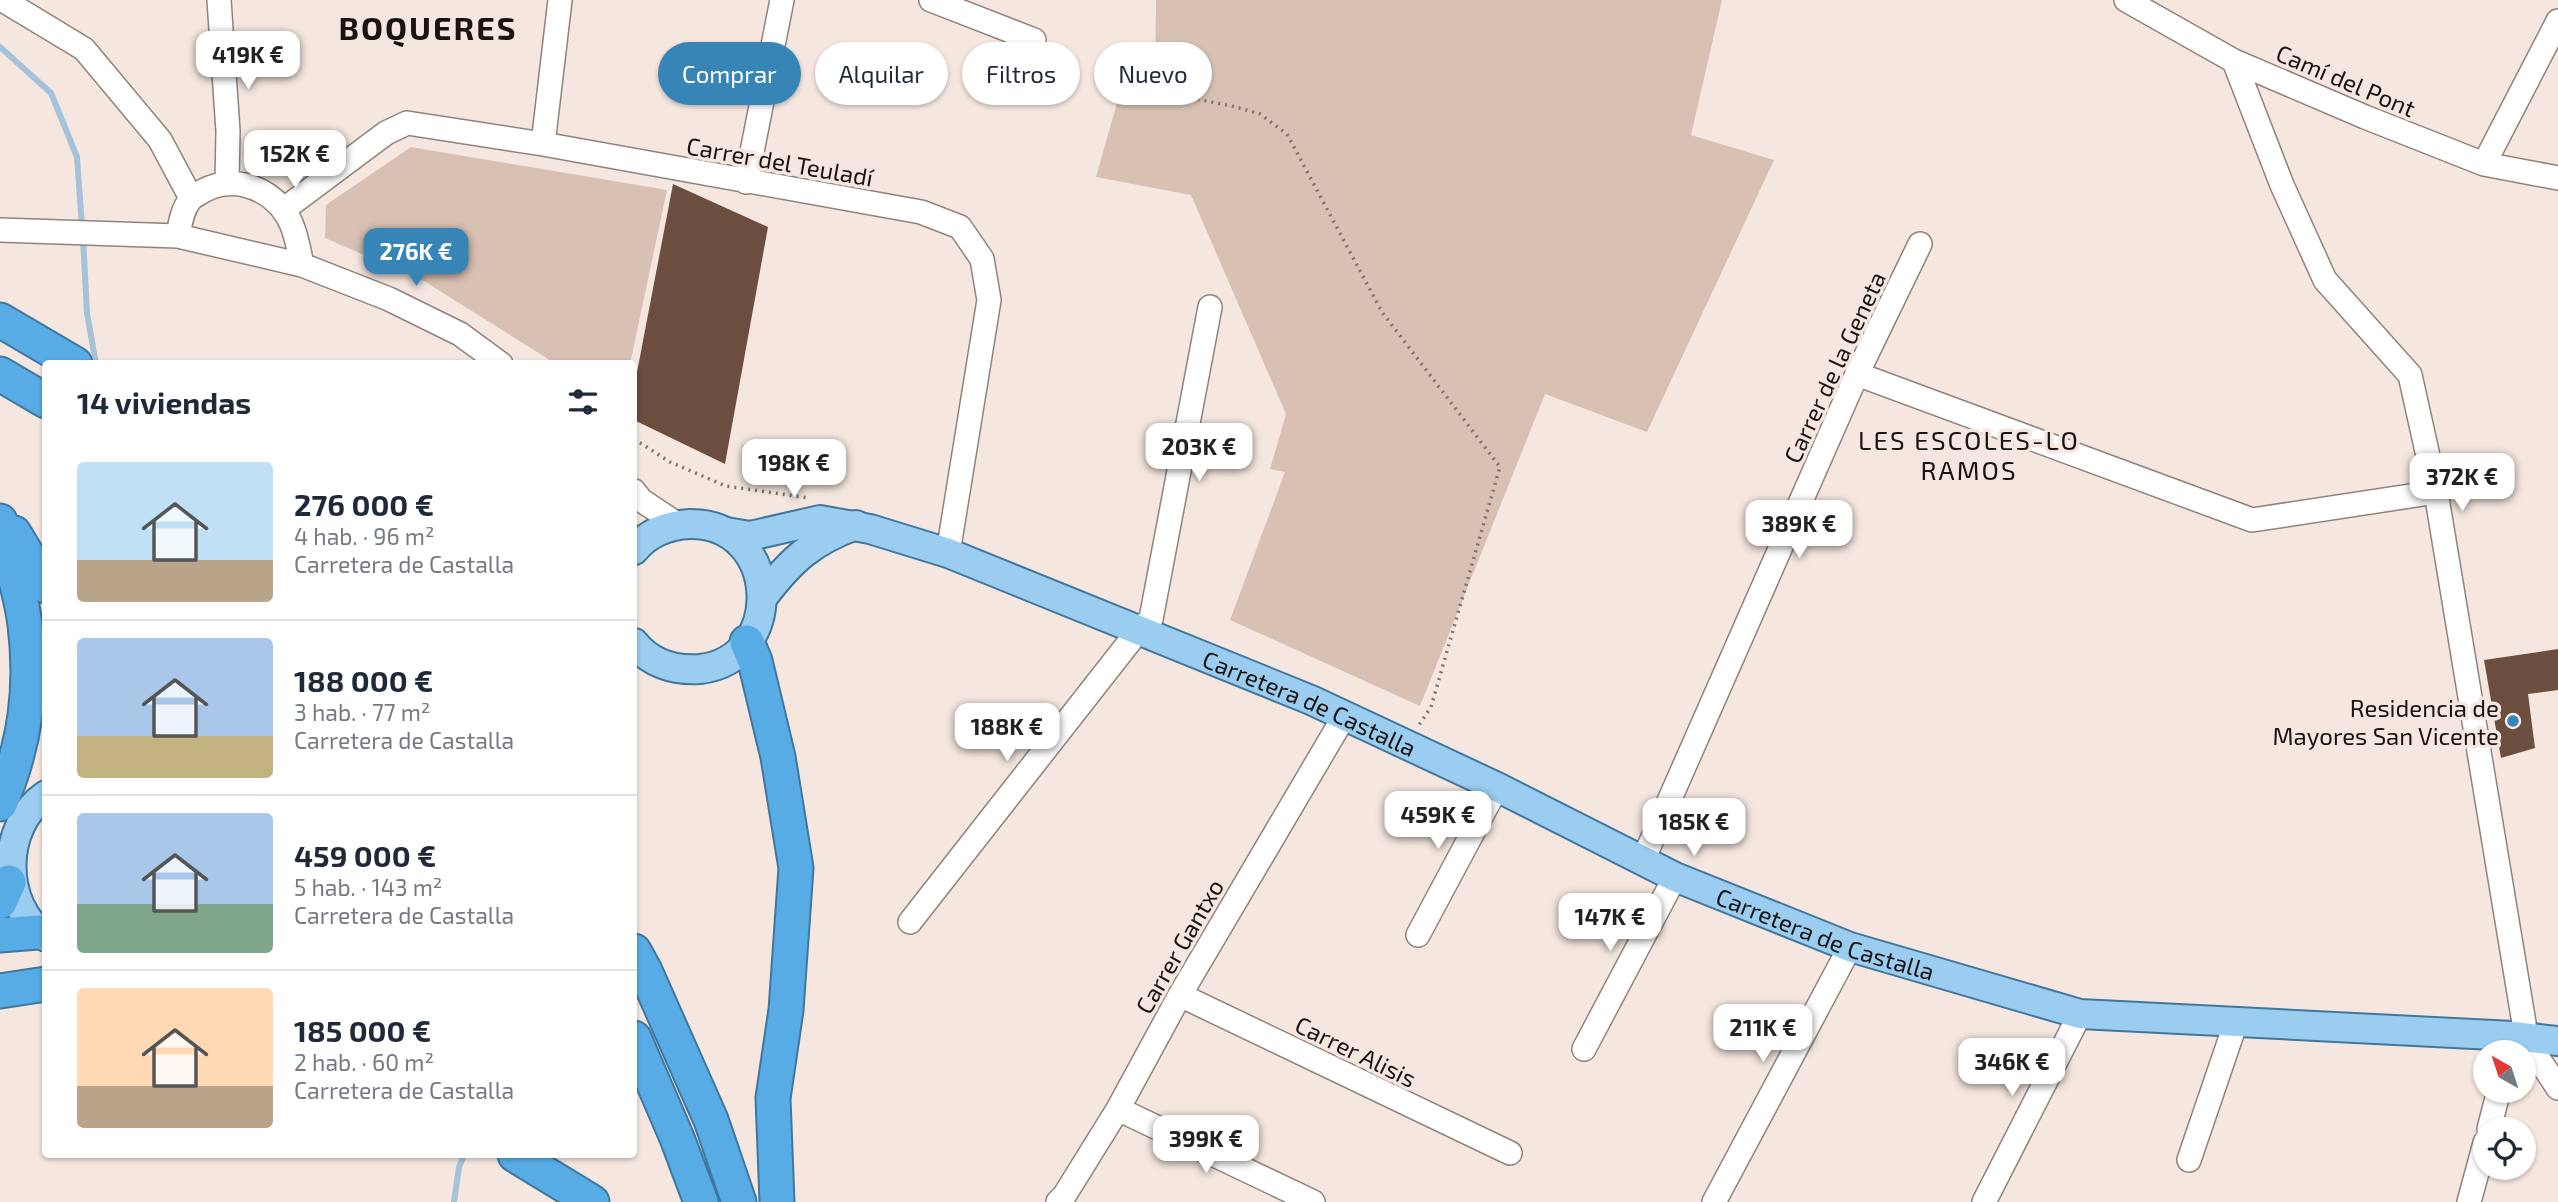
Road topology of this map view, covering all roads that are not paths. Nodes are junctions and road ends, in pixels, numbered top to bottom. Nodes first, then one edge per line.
1 (3, 0) edge
2 (219, 0) edge
3 (560, 0) edge
4 (782, 0) edge
5 (930, 0) edge
6 (2126, 0) edge
7 (2558, 21) edge
8 (1034, 40) dead end
9 (2234, 61) junction
10 (543, 144) junction
11 (2484, 164) junction
12 (2558, 177) edge
13 (746, 182) junction
14 (227, 184) junction
15 (191, 198) junction
16 (283, 210) junction
17 (0, 230) edge
18 (178, 236) junction
19 (1920, 244) dead end
20 (302, 265) junction
21 (1210, 307) dead end
22 (7, 348) edge
23 (58, 360) edge
24 (496, 360) edge
25 (42, 364) edge
26 (1857, 374) junction
27 (42, 396) edge
28 (2436, 492) junction
29 (637, 495) edge
30 (0, 510) edge
31 (0, 521) edge
32 (863, 527) junction
33 (726, 533) junction
34 (654, 536) edge
35 (948, 553) junction
36 (42, 579) edge
37 (763, 597) junction
38 (1138, 631) junction
39 (747, 642) junction
40 (637, 647) edge
41 (663, 665) junction
42 (637, 671) edge
43 (1345, 715) junction
44 (1497, 787) junction
45 (42, 799) edge
46 (0, 804) edge
47 (1643, 860) junction
48 (1675, 877) junction
49 (5, 892) edge
50 (910, 922) dead end
51 (0, 935) edge
52 (42, 935) edge
53 (1418, 935) dead end
54 (1850, 947) junction
55 (637, 956) edge
56 (42, 985) edge
57 (0, 991) edge
58 (1180, 995) junction
59 (2080, 1014) junction
60 (2236, 1023) junction
61 (2486, 1040) edge
62 (2516, 1040) edge
63 (2558, 1041) edge
64 (2536, 1042) edge
65 (637, 1045) edge
66 (1584, 1049) dead end
67 (2536, 1064) edge
68 (2558, 1088) edge
69 (1118, 1109) junction
70 (1510, 1153) dead end
71 (2189, 1160) dead end
72 (526, 1161) edge
73 (2475, 1180) edge
74 (592, 1202) edge
75 (701, 1202) edge
76 (739, 1202) edge
77 (777, 1202) edge
78 (1058, 1202) edge
79 (1313, 1202) edge
80 (1714, 1202) edge
81 (1984, 1202) edge
82 (2469, 1202) edge

1 - 15 street
2 - 14 street
3 - 10 street
4 - 13 street
5 - 8 street
6 - 9 street, Camí del Pont
7 - 11 street
9 - 11 street, Camí del Pont
9 - 28 street
10 - 13 street, Carrer del Teuladí
10 - 16 street, Carrer del Teuladí
11 - 12 street, Camí del Pont
13 - 35 street, Carrer del Teuladí
14 - 15 street
14 - 16 street
15 - 18 street
16 - 20 street
17 - 18 street
18 - 20 street
19 - 26 street, Carrer de la Geneta
20 - 24 street
21 - 38 street
22 - 23 highway
22 - 25 highway
22 - 27 highway
26 - 28 street
26 - 47 street, Carrer de la Geneta
28 - 62 street
29 - 34 street
30 - 36 highway
31 - 46 highway
32 - 33 main road, Carretera de Castalla
32 - 35 main road, Carretera de Castalla
32 - 37 main road
33 - 34 main road, Carretera de Castalla
33 - 37 main road
35 - 38 main road, Carretera de Castalla
37 - 39 main road
38 - 43 main road, Carretera de Castalla
38 - 50 street
39 - 41 main road
39 - 77 highway
40 - 41 main road
41 - 42 main road
43 - 44 main road, Carretera de Castalla
43 - 58 street, Carrer Gantxo
44 - 47 main road, Carretera de Castalla
44 - 53 street
45 - 49 main road
47 - 48 main road, Carretera de Castalla
48 - 54 main road, Carretera de Castalla
48 - 66 street
49 - 52 main road
51 - 52 highway
54 - 59 main road, Carretera de Castalla
54 - 80 street
55 - 76 highway
56 - 57 highway
58 - 69 street, Carrer Gantxo
58 - 70 street, Carrer Alisis
59 - 60 main road, Carretera de Castalla
59 - 81 street
60 - 61 main road, Carretera de Castalla
60 - 71 street
63 - 64 main road, Carretera de Castalla
65 - 75 highway
67 - 68 street
69 - 78 street, Carrer Gantxo
69 - 79 street
72 - 74 highway
73 - 82 street

